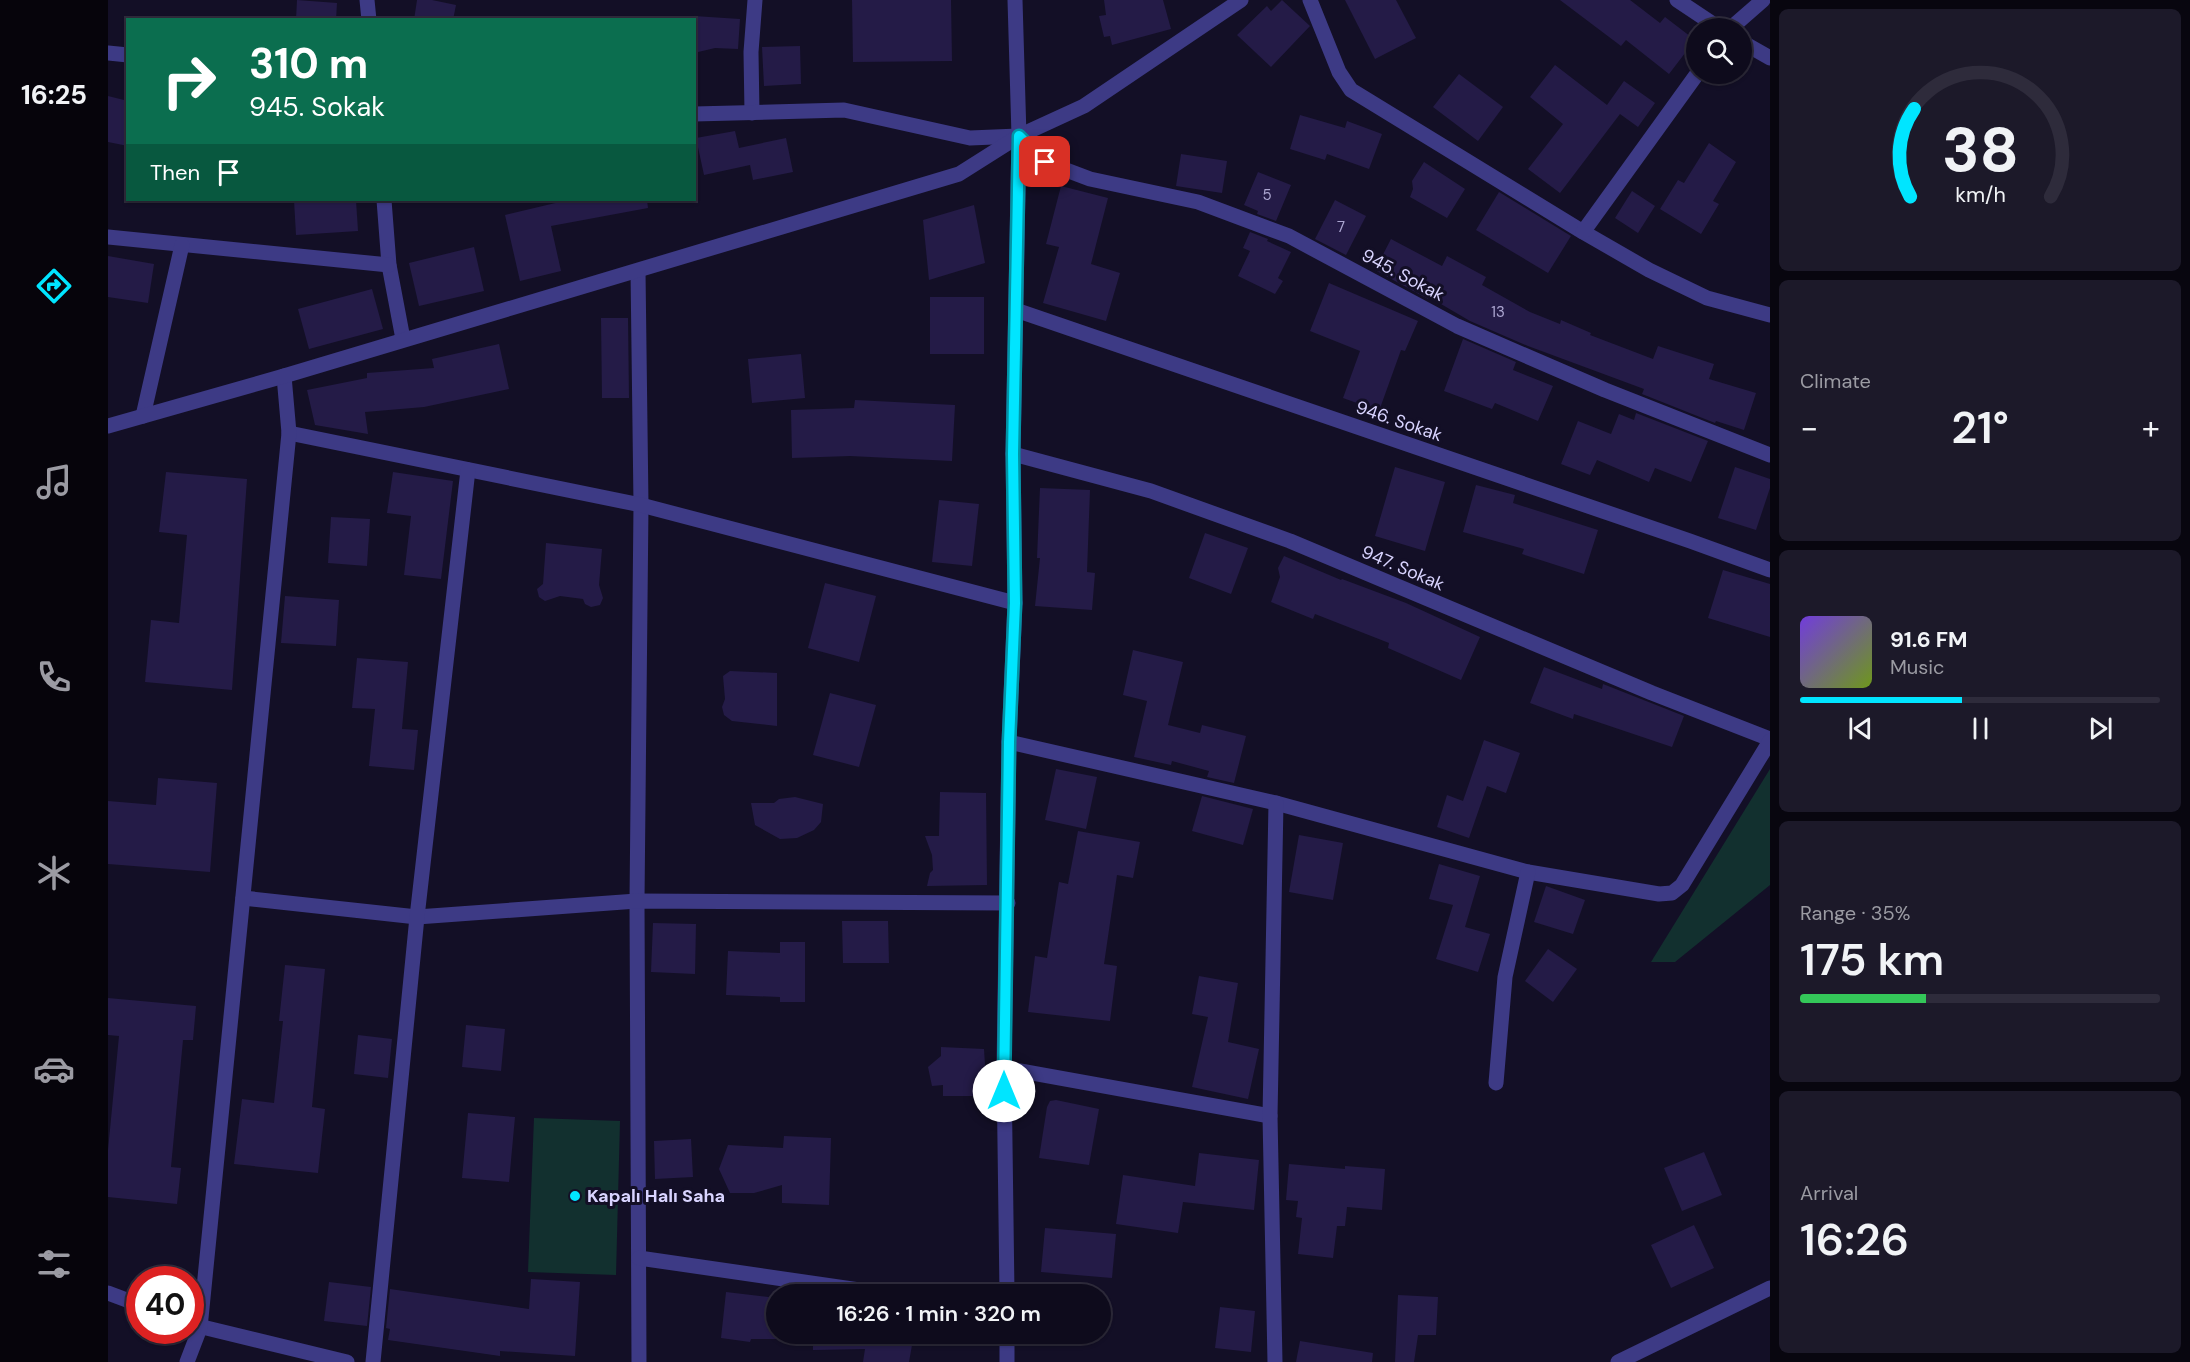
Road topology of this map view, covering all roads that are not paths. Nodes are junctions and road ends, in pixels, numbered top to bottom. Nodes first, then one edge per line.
1 (367, 0) edge
2 (755, 0) edge
3 (1015, 0) edge
4 (1240, 0) edge
5 (1310, 0) edge
6 (1677, 0) edge
7 (1763, 0) edge
8 (369, 18) edge
9 (1704, 18) edge
10 (1742, 18) edge
11 (1752, 48) edge
12 (108, 53) edge
13 (126, 55) edge
14 (1770, 58) edge
15 (1690, 84) edge
16 (752, 113) junction
17 (696, 114) edge
18 (1019, 136) junction
19 (384, 201) edge
20 (1582, 232) junction
21 (108, 237) edge
22 (182, 245) junction
23 (389, 265) junction
24 (638, 271) junction
25 (1016, 310) junction
26 (1770, 315) edge
27 (403, 339) junction
28 (284, 376) junction
29 (143, 416) junction
30 (108, 426) edge
31 (289, 434) junction
32 (1013, 454) junction
33 (1770, 455) edge
34 (468, 470) junction
35 (641, 506) junction
36 (1770, 570) edge
37 (1015, 603) junction
38 (1770, 740) edge
39 (1009, 742) junction
40 (1276, 803) junction
41 (1528, 872) junction
42 (243, 898) junction
43 (637, 901) junction
44 (1008, 903) junction
45 (417, 916) junction
46 (1004, 1068) junction
47 (1496, 1083) dead end
48 (1270, 1116) junction
49 (639, 1258) junction
50 (202, 1266) edge
51 (818, 1284) edge
52 (1007, 1284) edge
53 (1770, 1288) edge
54 (108, 1293) edge
55 (126, 1300) edge
56 (204, 1328) edge
57 (191, 1344) edge
58 (1007, 1344) edge
59 (187, 1362) edge
60 (347, 1362) edge
61 (373, 1362) edge
62 (639, 1362) edge
63 (1007, 1362) edge
64 (1275, 1362) edge
65 (1618, 1362) edge

1 - 8 street
2 - 16 street
3 - 18 street
4 - 18 street
5 - 20 street
6 - 9 street
7 - 10 street
11 - 14 street
12 - 13 street
15 - 20 street
16 - 17 street
16 - 18 street
18 - 24 street
18 - 25 street
18 - 33 street, 945. Sokak
19 - 23 street
20 - 26 street
21 - 22 street
22 - 23 street
22 - 29 street
23 - 27 street
24 - 27 street
24 - 35 street
25 - 32 street
25 - 36 street, 946. Sokak
27 - 28 street
28 - 29 street
28 - 31 street
29 - 30 street
31 - 34 street
31 - 42 street
32 - 37 street
32 - 38 street, 947. Sokak
34 - 35 street
34 - 45 street
35 - 37 street
35 - 43 street
37 - 39 street
38 - 41 street
39 - 40 street
39 - 44 street
40 - 41 street
40 - 48 street
41 - 47 street
42 - 45 street
42 - 50 street
43 - 44 street
43 - 45 street
43 - 49 street
44 - 46 street
45 - 61 street
46 - 48 street
46 - 52 street
48 - 64 street
49 - 51 street
49 - 62 street
53 - 65 street
54 - 55 street
56 - 60 street
57 - 59 street
58 - 63 street

